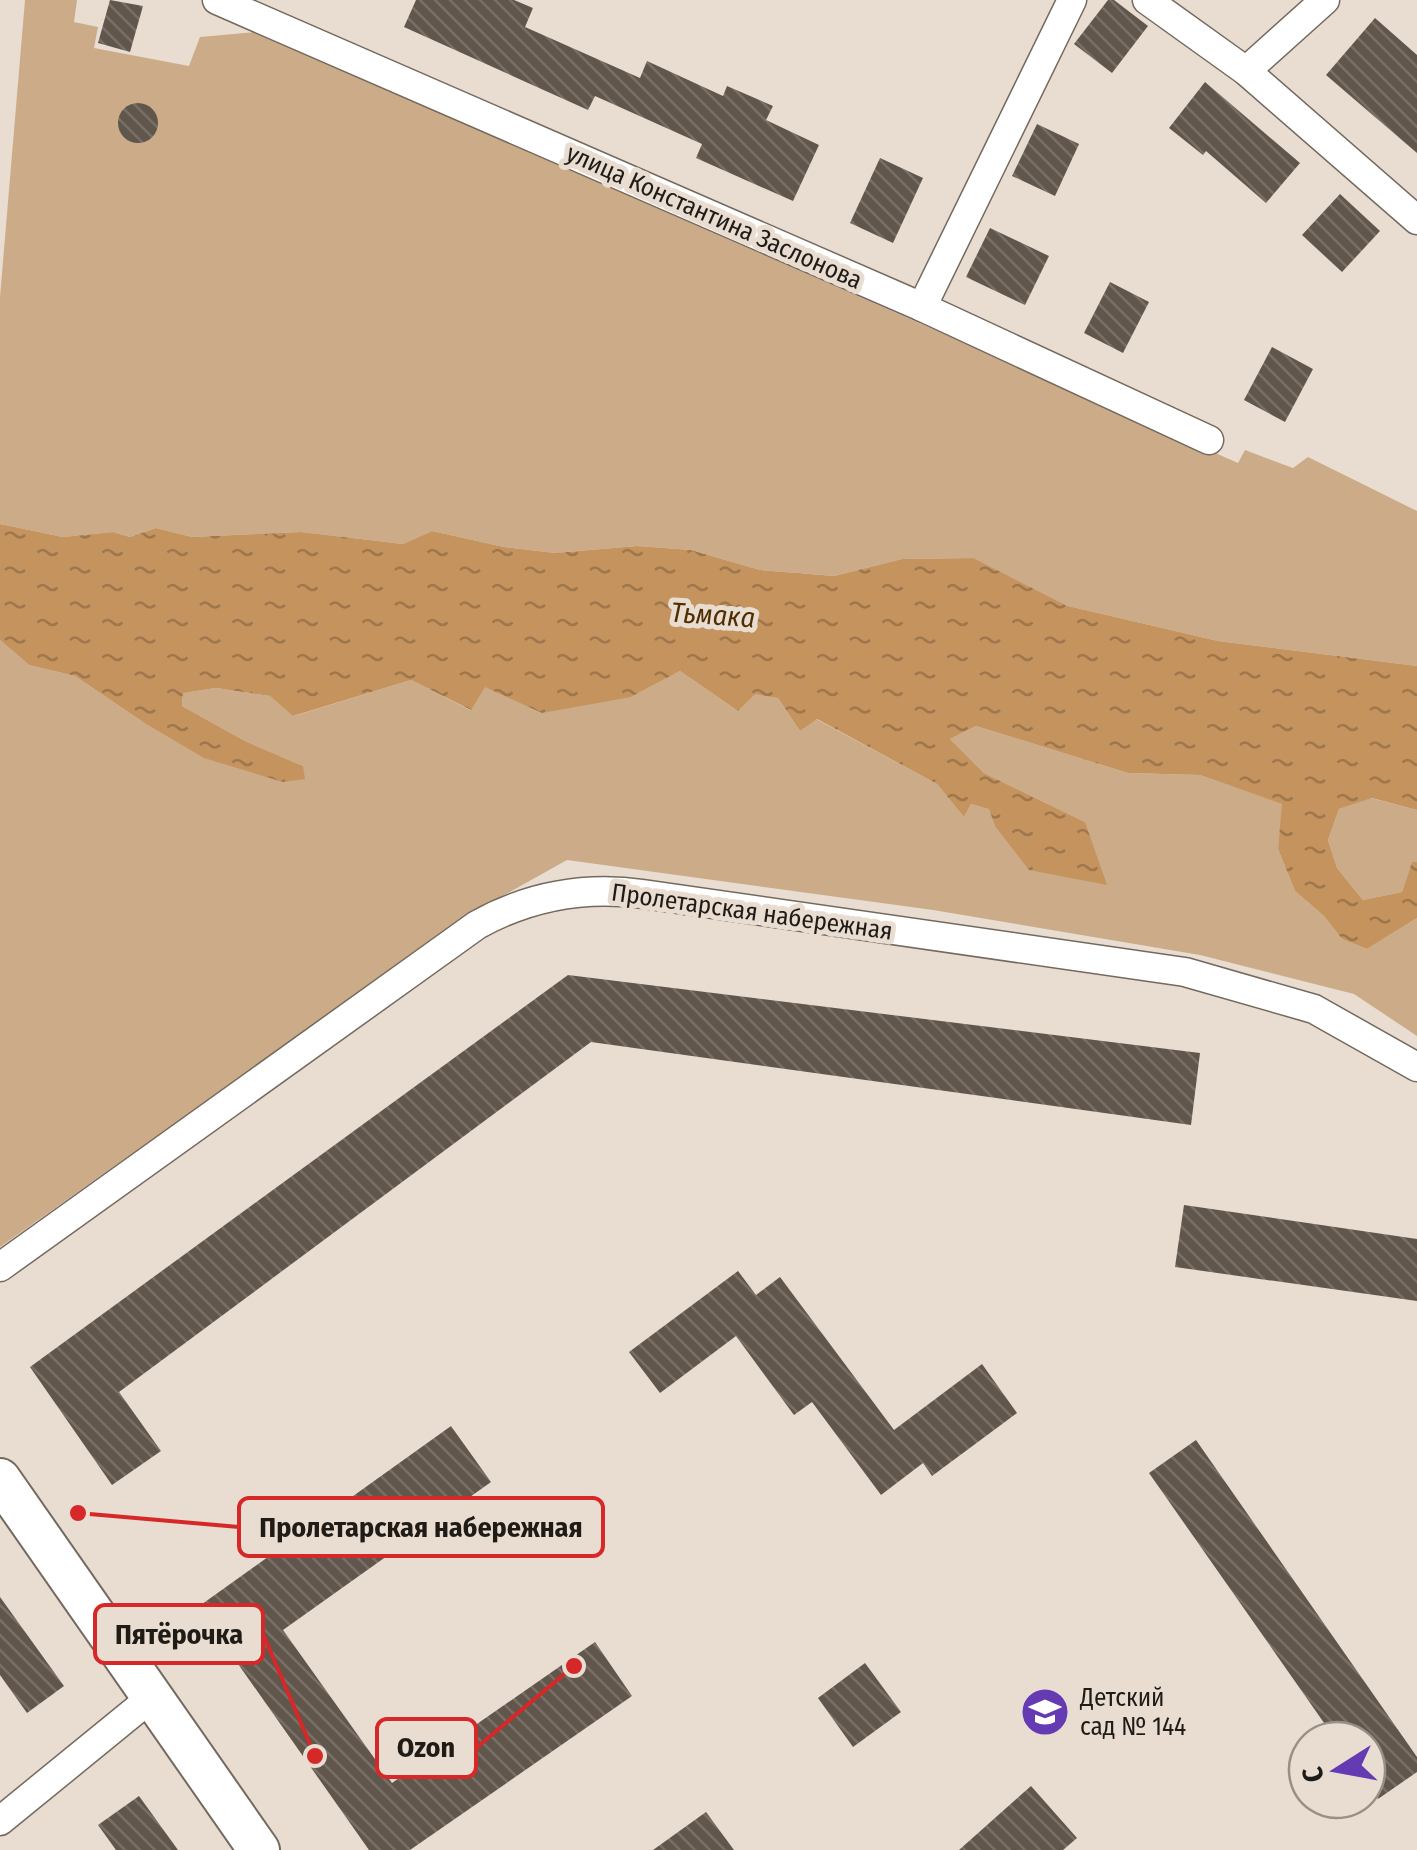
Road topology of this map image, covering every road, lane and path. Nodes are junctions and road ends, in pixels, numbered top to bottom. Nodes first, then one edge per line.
1 (217, 0) edge
2 (1072, 0) edge
3 (1147, 0) edge
4 (1325, 0) edge
5 (1246, 71) junction
6 (1417, 220) edge
7 (922, 307) junction
8 (1208, 440) dead end
9 (1417, 1067) edge
10 (0, 1267) edge
11 (0, 1479) edge
12 (152, 1697) junction
13 (0, 1821) edge
14 (259, 1850) edge

1 - 7 street, улица Константина Заслонова
2 - 7 street
3 - 5 street
4 - 5 street
5 - 6 street
7 - 8 street, улица Константина Заслонова
9 - 10 street, Пролетарская набережная
11 - 12 main road
12 - 13 street
12 - 14 main road

